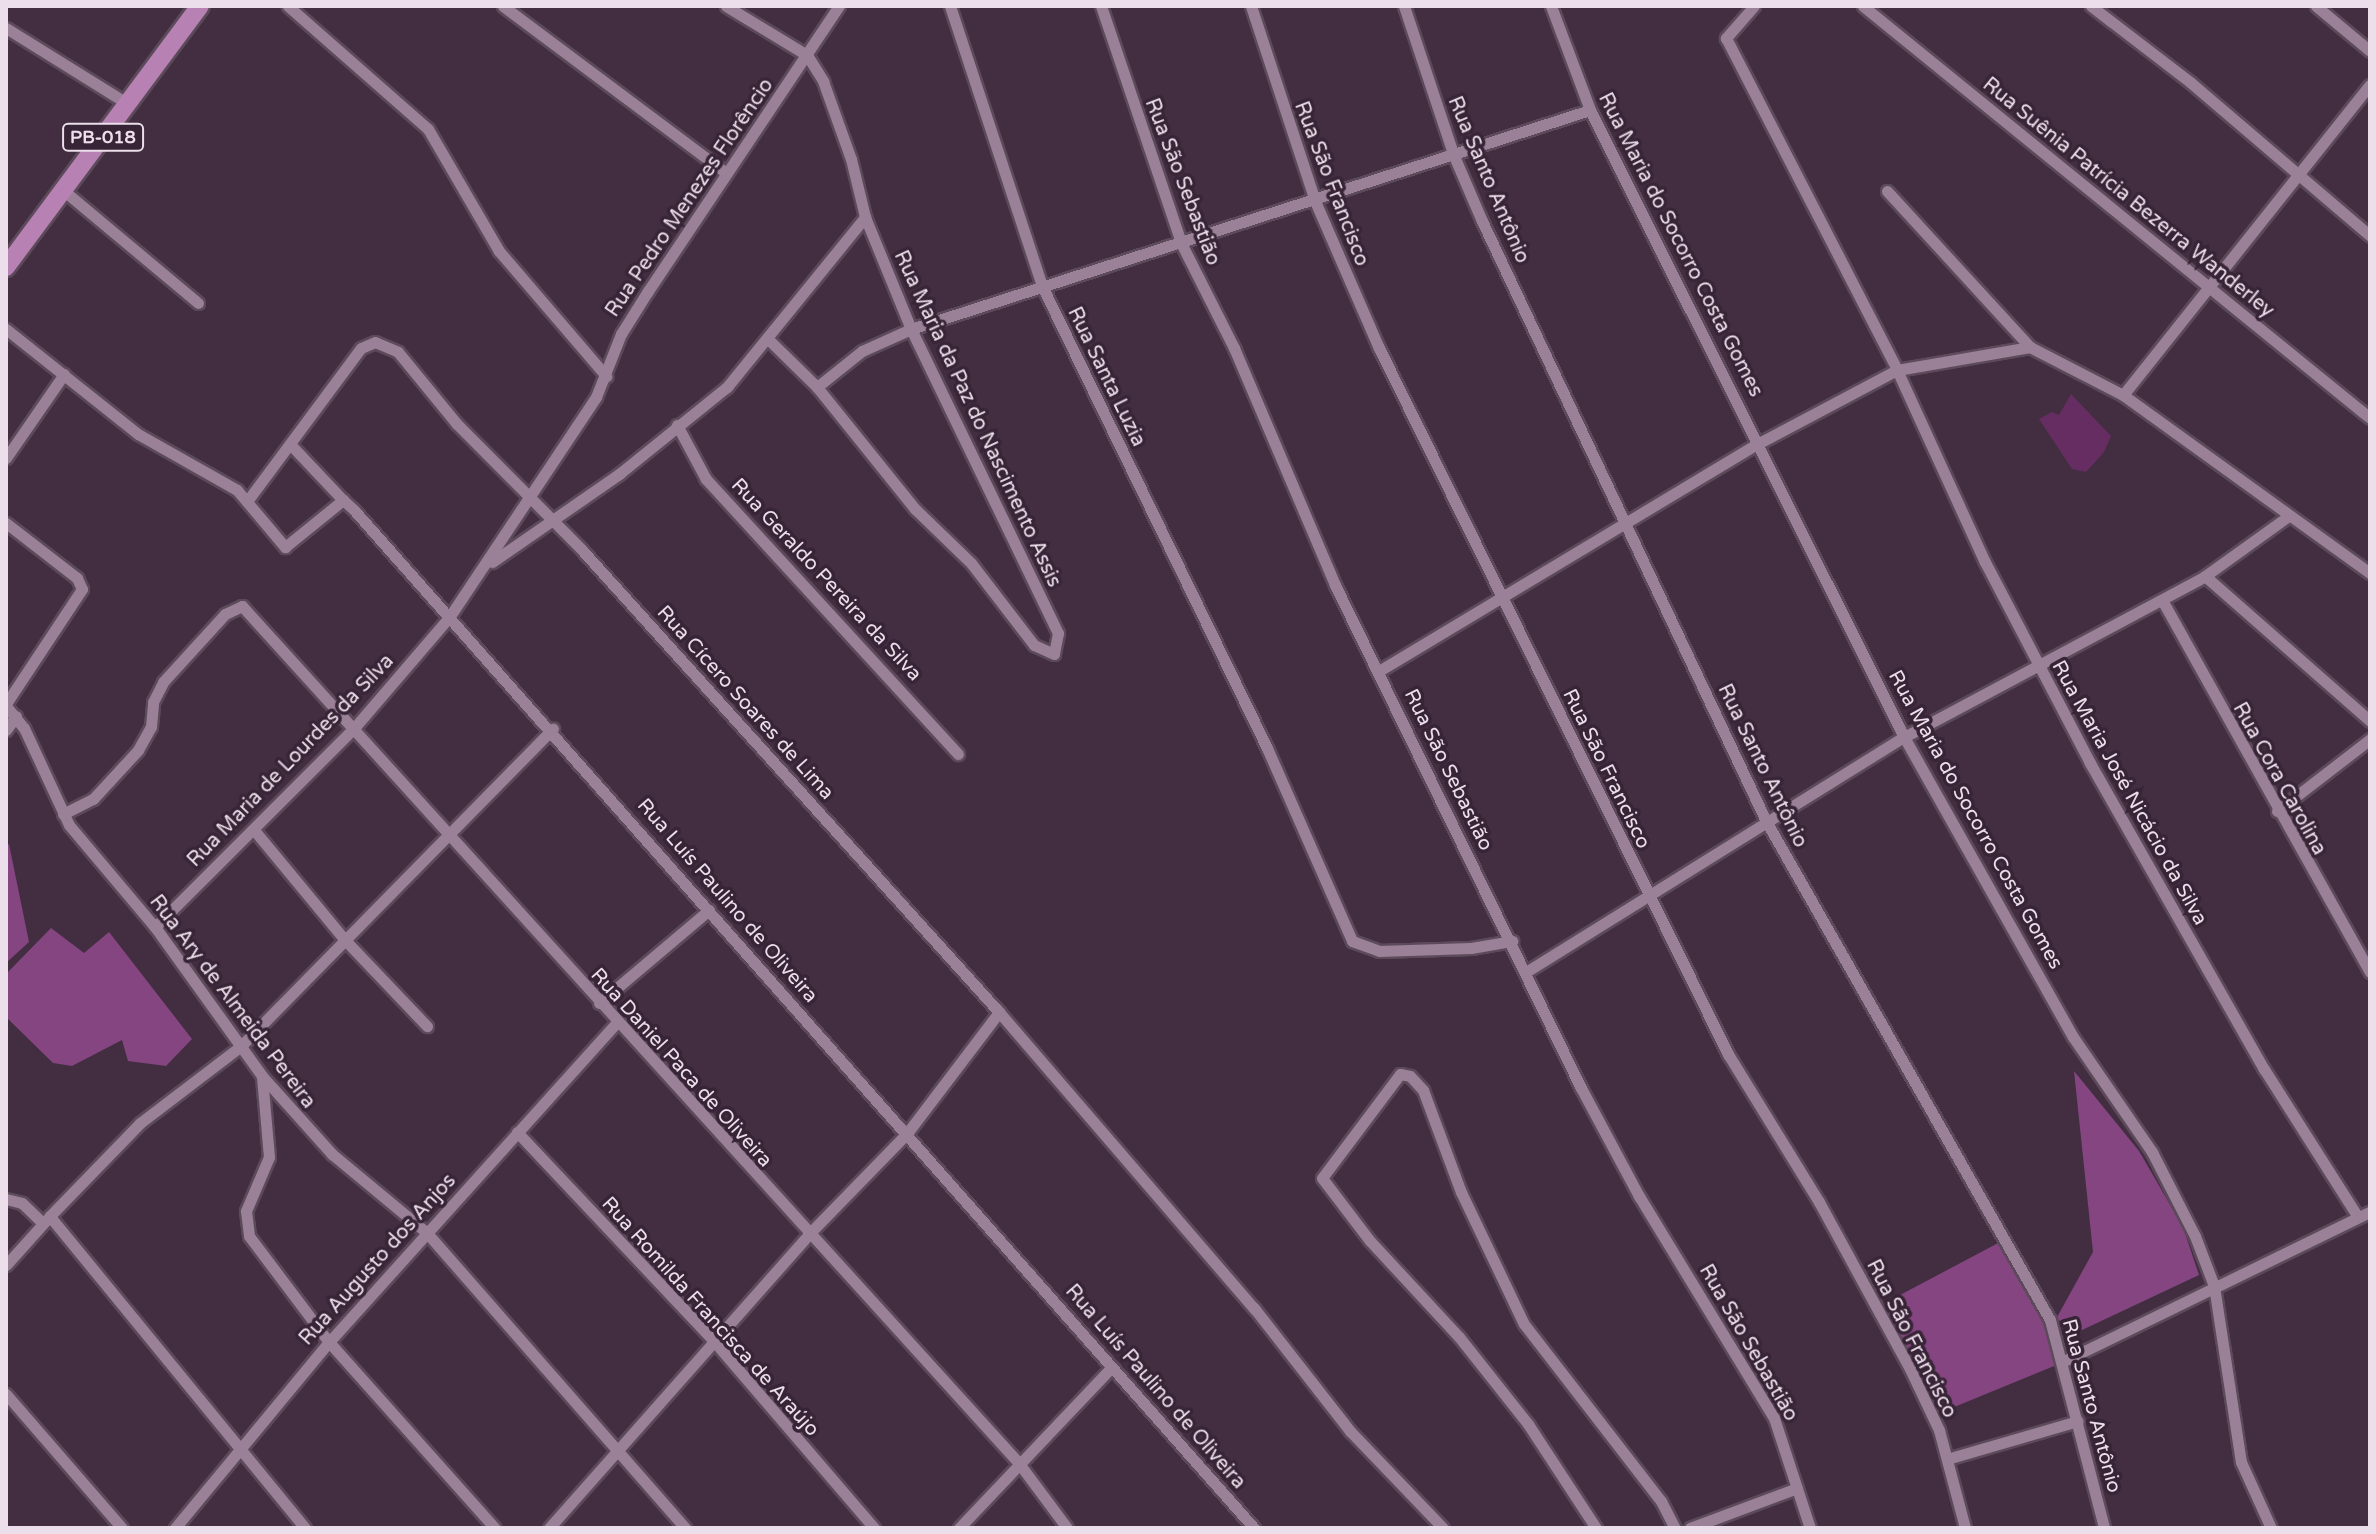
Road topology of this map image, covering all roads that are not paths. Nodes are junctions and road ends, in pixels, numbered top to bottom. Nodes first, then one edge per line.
1 (200, 6) edge
2 (288, 6) edge
3 (503, 6) edge
4 (726, 6) edge
5 (839, 6) edge
6 (950, 6) edge
7 (1101, 6) edge
8 (1251, 6) edge
9 (1404, 6) edge
10 (1551, 6) edge
11 (1754, 6) edge
12 (1863, 6) edge
13 (2091, 6) edge
14 (2316, 6) edge
15 (6, 28) edge
16 (2370, 51) edge
17 (807, 55) junction
18 (2370, 85) edge
19 (128, 104) junction
20 (1590, 110) junction
21 (1454, 156) junction
22 (726, 173) junction
23 (2298, 177) junction
24 (63, 190) junction
25 (1887, 191) dead end
26 (1315, 201) junction
27 (865, 217) junction
28 (2370, 236) edge
29 (1181, 243) junction
30 (6, 267) edge
31 (1042, 286) junction
32 (2208, 286) junction
33 (198, 303) dead end
34 (6, 329) edge
35 (911, 329) junction
36 (769, 340) junction
37 (2030, 347) junction
38 (1897, 370) junction
39 (64, 374) junction
40 (606, 376) junction
41 (817, 387) junction
42 (2123, 395) junction
43 (2370, 418) edge
44 (677, 425) junction
45 (1759, 443) junction
46 (290, 444) junction
47 (6, 458) edge
48 (248, 500) junction
49 (343, 500) junction
50 (532, 500) junction
51 (2287, 517) junction
52 (552, 520) junction
53 (1627, 521) junction
54 (6, 523) edge
55 (485, 567) junction
56 (2370, 573) edge
57 (2205, 576) junction
58 (1501, 598) junction
59 (2162, 600) junction
60 (450, 616) junction
61 (2038, 667) junction
62 (1379, 671) junction
63 (6, 705) edge
64 (16, 716) junction
65 (2370, 721) edge
66 (355, 727) junction
67 (553, 729) junction
68 (6, 730) edge
69 (1904, 737) junction
70 (2370, 739) edge
71 (958, 754) dead end
72 (2277, 811) junction
73 (63, 814) junction
74 (1766, 821) junction
75 (254, 830) junction
76 (446, 834) junction
77 (1647, 892) junction
78 (709, 910) junction
79 (155, 927) junction
80 (345, 940) junction
81 (1512, 941) junction
82 (1526, 972) junction
83 (2370, 972) edge
84 (599, 1003) junction
85 (999, 1012) junction
86 (616, 1023) junction
87 (427, 1026) dead end
88 (241, 1046) junction
89 (262, 1076) junction
90 (517, 1132) junction
91 (908, 1132) junction
92 (6, 1199) edge
93 (2370, 1212) edge
94 (2358, 1217) junction
95 (46, 1219) junction
96 (427, 1233) junction
97 (808, 1235) junction
98 (6, 1265) edge
99 (2214, 1286) junction
100 (713, 1340) junction
101 (329, 1342) junction
102 (2064, 1361) junction
103 (1112, 1367) junction
104 (6, 1394) edge
105 (2078, 1421) junction
106 (241, 1445) junction
107 (618, 1453) junction
108 (1947, 1459) junction
109 (1018, 1462) junction
110 (1797, 1488) junction
111 (122, 1528) edge
112 (175, 1528) edge
113 (305, 1528) edge
114 (495, 1528) edge
115 (549, 1528) edge
116 (685, 1528) edge
117 (874, 1528) edge
118 (959, 1528) edge
119 (1067, 1528) edge
120 (1254, 1528) edge
121 (1443, 1528) edge
122 (1596, 1528) edge
123 (1675, 1528) edge
124 (1690, 1528) edge
125 (1810, 1528) edge
126 (1965, 1528) edge
127 (2104, 1528) edge
128 (2271, 1528) edge

1 - 19 main road, PB-018
2 - 40 street
3 - 22 street
4 - 17 street
5 - 17 street, Rua Pedro Menezes Florêncio
6 - 31 street, Rua Santa Luzia
7 - 29 street, Rua São Sebastião
8 - 26 street, Rua São Francisco
9 - 21 street, Rua Santo Antônio
10 - 20 street, Rua Maria do Socorro Costa Gomes
11 - 38 street, Rua Maria José Nicácio da Silva
12 - 32 street, Rua Suênia Patrícia Bezerra Wanderley
13 - 23 street
14 - 16 street
15 - 19 street
17 - 22 street, Rua Pedro Menezes Florêncio
17 - 27 street, Rua Maria da Paz do Nascimento Assis
18 - 23 street
19 - 24 main road, PB-018
20 - 21 street
20 - 45 street, Rua Maria do Socorro Costa Gomes
21 - 26 street
21 - 53 street, Rua Santo Antônio
22 - 40 street, Rua Pedro Menezes Florêncio
23 - 28 street
23 - 32 street
24 - 30 main road, PB-018
24 - 33 street
25 - 37 street
26 - 29 street
26 - 58 street, Rua São Francisco
27 - 35 street, Rua Maria da Paz do Nascimento Assis
27 - 36 street
29 - 31 street
29 - 62 street, Rua São Sebastião
31 - 35 street
31 - 81 street, Rua Santa Luzia
32 - 42 street
32 - 43 street, Rua Suênia Patrícia Bezerra Wanderley
34 - 39 street
35 - 41 street
35 - 41 street, Rua Maria da Paz do Nascimento Assis
36 - 41 street
36 - 44 street
37 - 38 street
37 - 42 street
38 - 45 street
38 - 61 street, Rua Maria José Nicácio da Silva
39 - 47 street
39 - 48 street
40 - 50 street, Rua Pedro Menezes Florêncio
42 - 51 street
44 - 52 street
44 - 71 street, Rua Geraldo Pereira da Silva
45 - 53 street
45 - 69 street, Rua Maria do Socorro Costa Gomes
46 - 48 street, Rua Cícero Soares de Lima
46 - 49 street, Rua Luís Paulino de Oliveira
46 - 50 street, Rua Cícero Soares de Lima
48 - 49 street
49 - 60 street, Rua Luís Paulino de Oliveira
50 - 52 street, Rua Cícero Soares de Lima
50 - 55 street, Rua Pedro Menezes Florêncio
51 - 56 street
51 - 57 street
52 - 55 street
52 - 85 street, Rua Cícero Soares de Lima
53 - 58 street
53 - 74 street, Rua Santo Antônio
54 - 63 street
55 - 60 street, Rua Pedro Menezes Florêncio
57 - 59 street
57 - 65 street
58 - 62 street
58 - 77 street, Rua São Francisco
59 - 61 street
59 - 72 street, Rua Cora Carolina
60 - 66 street, Rua Maria de Lourdes da Silva
60 - 67 street, Rua Luís Paulino de Oliveira
61 - 69 street
61 - 94 street, Rua Maria José Nicácio da Silva
62 - 81 street, Rua São Sebastião
63 - 64 street, Rua Ary de Almeida Pereira
64 - 68 street
64 - 73 street, Rua Ary de Almeida Pereira
66 - 73 street, Rua Daniel Paca de Oliveira
66 - 75 street, Rua Maria de Lourdes da Silva
66 - 76 street, Rua Daniel Paca de Oliveira
67 - 76 street
67 - 78 street, Rua Luís Paulino de Oliveira
69 - 74 street
69 - 99 street, Rua Maria do Socorro Costa Gomes
70 - 72 street
72 - 83 street, Rua Cora Carolina
73 - 79 street, Rua Ary de Almeida Pereira
74 - 77 street
74 - 102 street, Rua Santo Antônio
75 - 79 street, Rua Maria de Lourdes da Silva
75 - 80 street
76 - 80 street
76 - 84 street, Rua Daniel Paca de Oliveira
77 - 82 street
77 - 108 street, Rua São Francisco
78 - 84 street
78 - 91 street, Rua Luís Paulino de Oliveira
79 - 88 street, Rua Ary de Almeida Pereira
80 - 87 street
80 - 88 street
81 - 82 street, Rua São Sebastião
82 - 110 street, Rua São Sebastião
84 - 86 street, Rua Daniel Paca de Oliveira
85 - 91 street
85 - 121 street, Rua Cícero Soares de Lima
86 - 90 street, Rua Augusto dos Anjos
86 - 97 street, Rua Daniel Paca de Oliveira
88 - 89 street, Rua Ary de Almeida Pereira
88 - 95 street
89 - 96 street, Rua Ary de Almeida Pereira
89 - 101 street
90 - 96 street, Rua Augusto dos Anjos
90 - 100 street, Rua Romilda Francisca de Araújo
91 - 97 street
91 - 103 street, Rua Luís Paulino de Oliveira
92 - 95 street
93 - 94 street
94 - 99 street
95 - 98 street
95 - 106 street
96 - 101 street, Rua Augusto dos Anjos
96 - 107 street, Rua Ary de Almeida Pereira
97 - 100 street
97 - 109 street, Rua Daniel Paca de Oliveira
99 - 102 street
99 - 128 street, Rua Maria do Socorro Costa Gomes
100 - 107 street
100 - 117 street, Rua Romilda Francisca de Araújo
101 - 106 street, Rua Augusto dos Anjos
101 - 114 street
102 - 105 street, Rua Santo Antônio
103 - 109 street
103 - 120 street, Rua Luís Paulino de Oliveira
104 - 111 street
105 - 108 street
105 - 127 street, Rua Santo Antônio
106 - 112 street, Rua Augusto dos Anjos
106 - 113 street
107 - 115 street
107 - 116 street, Rua Ary de Almeida Pereira
108 - 126 street, Rua São Francisco
109 - 118 street
109 - 119 street, Rua Daniel Paca de Oliveira
110 - 124 street
110 - 125 street, Rua São Sebastião
122 - 123 street

